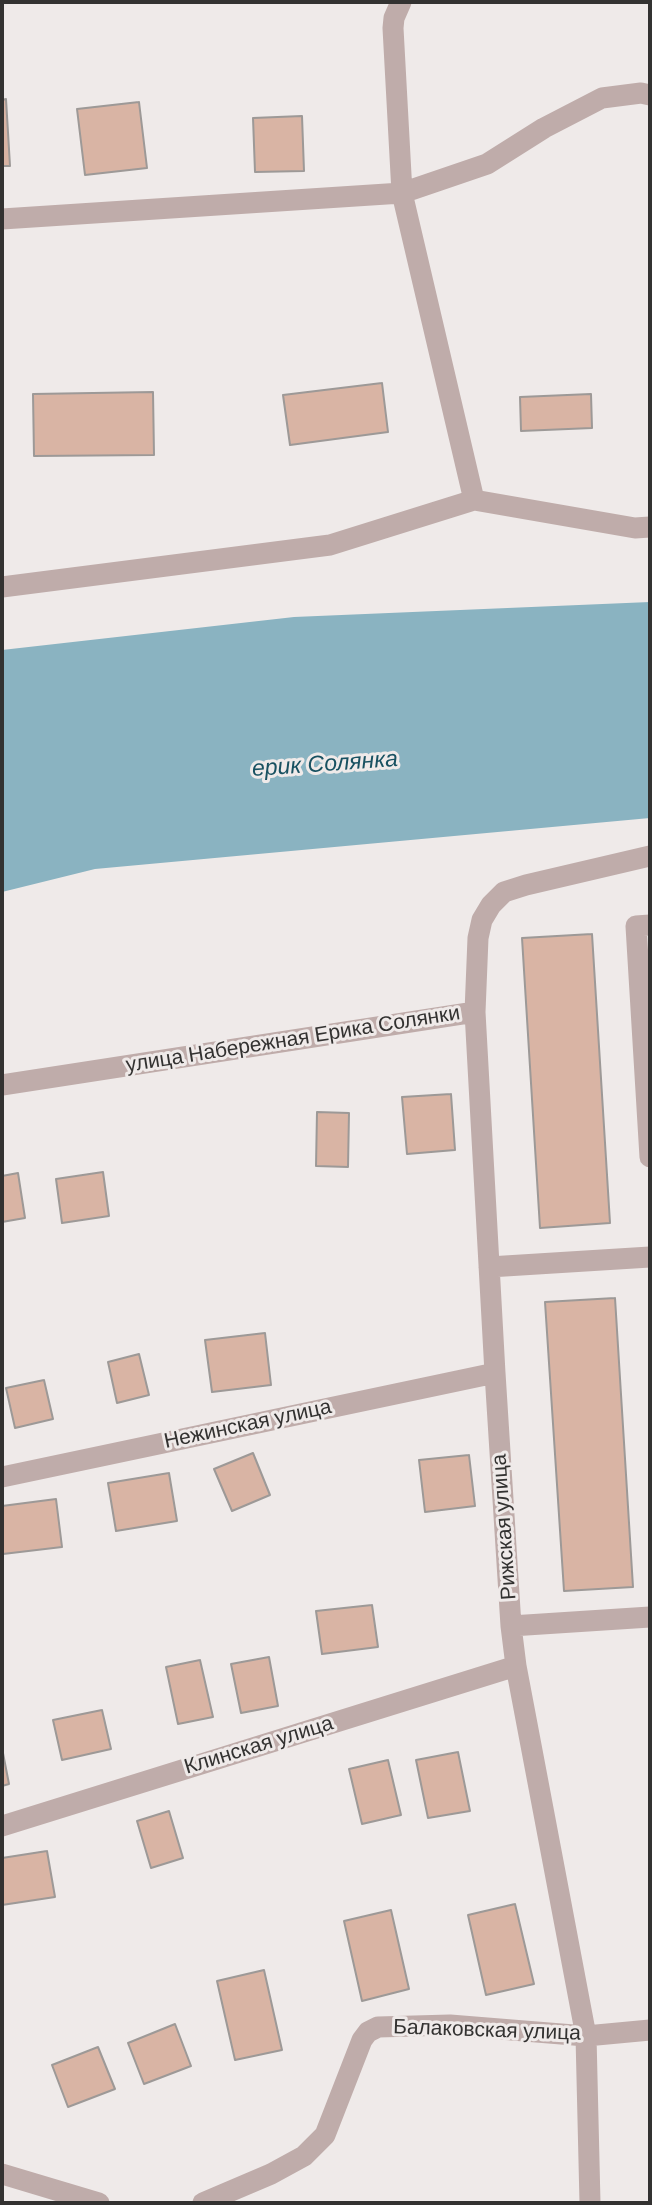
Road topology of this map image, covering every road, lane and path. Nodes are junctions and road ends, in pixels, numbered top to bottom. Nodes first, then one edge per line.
1 (401, 2) edge
2 (650, 95) edge
3 (402, 192) junction
4 (2, 219) edge
5 (474, 500) junction
6 (650, 527) edge
7 (2, 587) edge
8 (650, 856) edge
9 (650, 925) edge
10 (475, 1012) junction
11 (2, 1085) edge
12 (650, 1157) edge
13 (650, 1257) edge
14 (489, 1266) junction
15 (495, 1373) junction
16 (2, 1477) edge
17 (650, 1617) edge
18 (511, 1626) junction
19 (516, 1666) junction
20 (2, 1826) edge
21 (650, 2030) edge
22 (586, 2036) junction
23 (2, 2174) edge
24 (99, 2203) edge
25 (203, 2203) edge
26 (590, 2203) edge

1 - 3 street
2 - 3 street
3 - 4 street
3 - 5 street
5 - 6 street
5 - 7 street
8 - 10 street, улица Набережная Ерика Солянки
9 - 12 street
10 - 11 street, улица Набережная Ерика Солянки
10 - 14 street, Рижская улица
13 - 14 street
14 - 15 street, Рижская улица
15 - 16 street, Нежинская улица
15 - 18 street, Рижская улица
17 - 18 street
18 - 19 street, Рижская улица
19 - 20 street, Клинская улица
19 - 22 street, Рижская улица
21 - 22 street, Балаковская улица
22 - 25 street, Балаковская улица
22 - 26 street, Рижская улица
23 - 24 street

